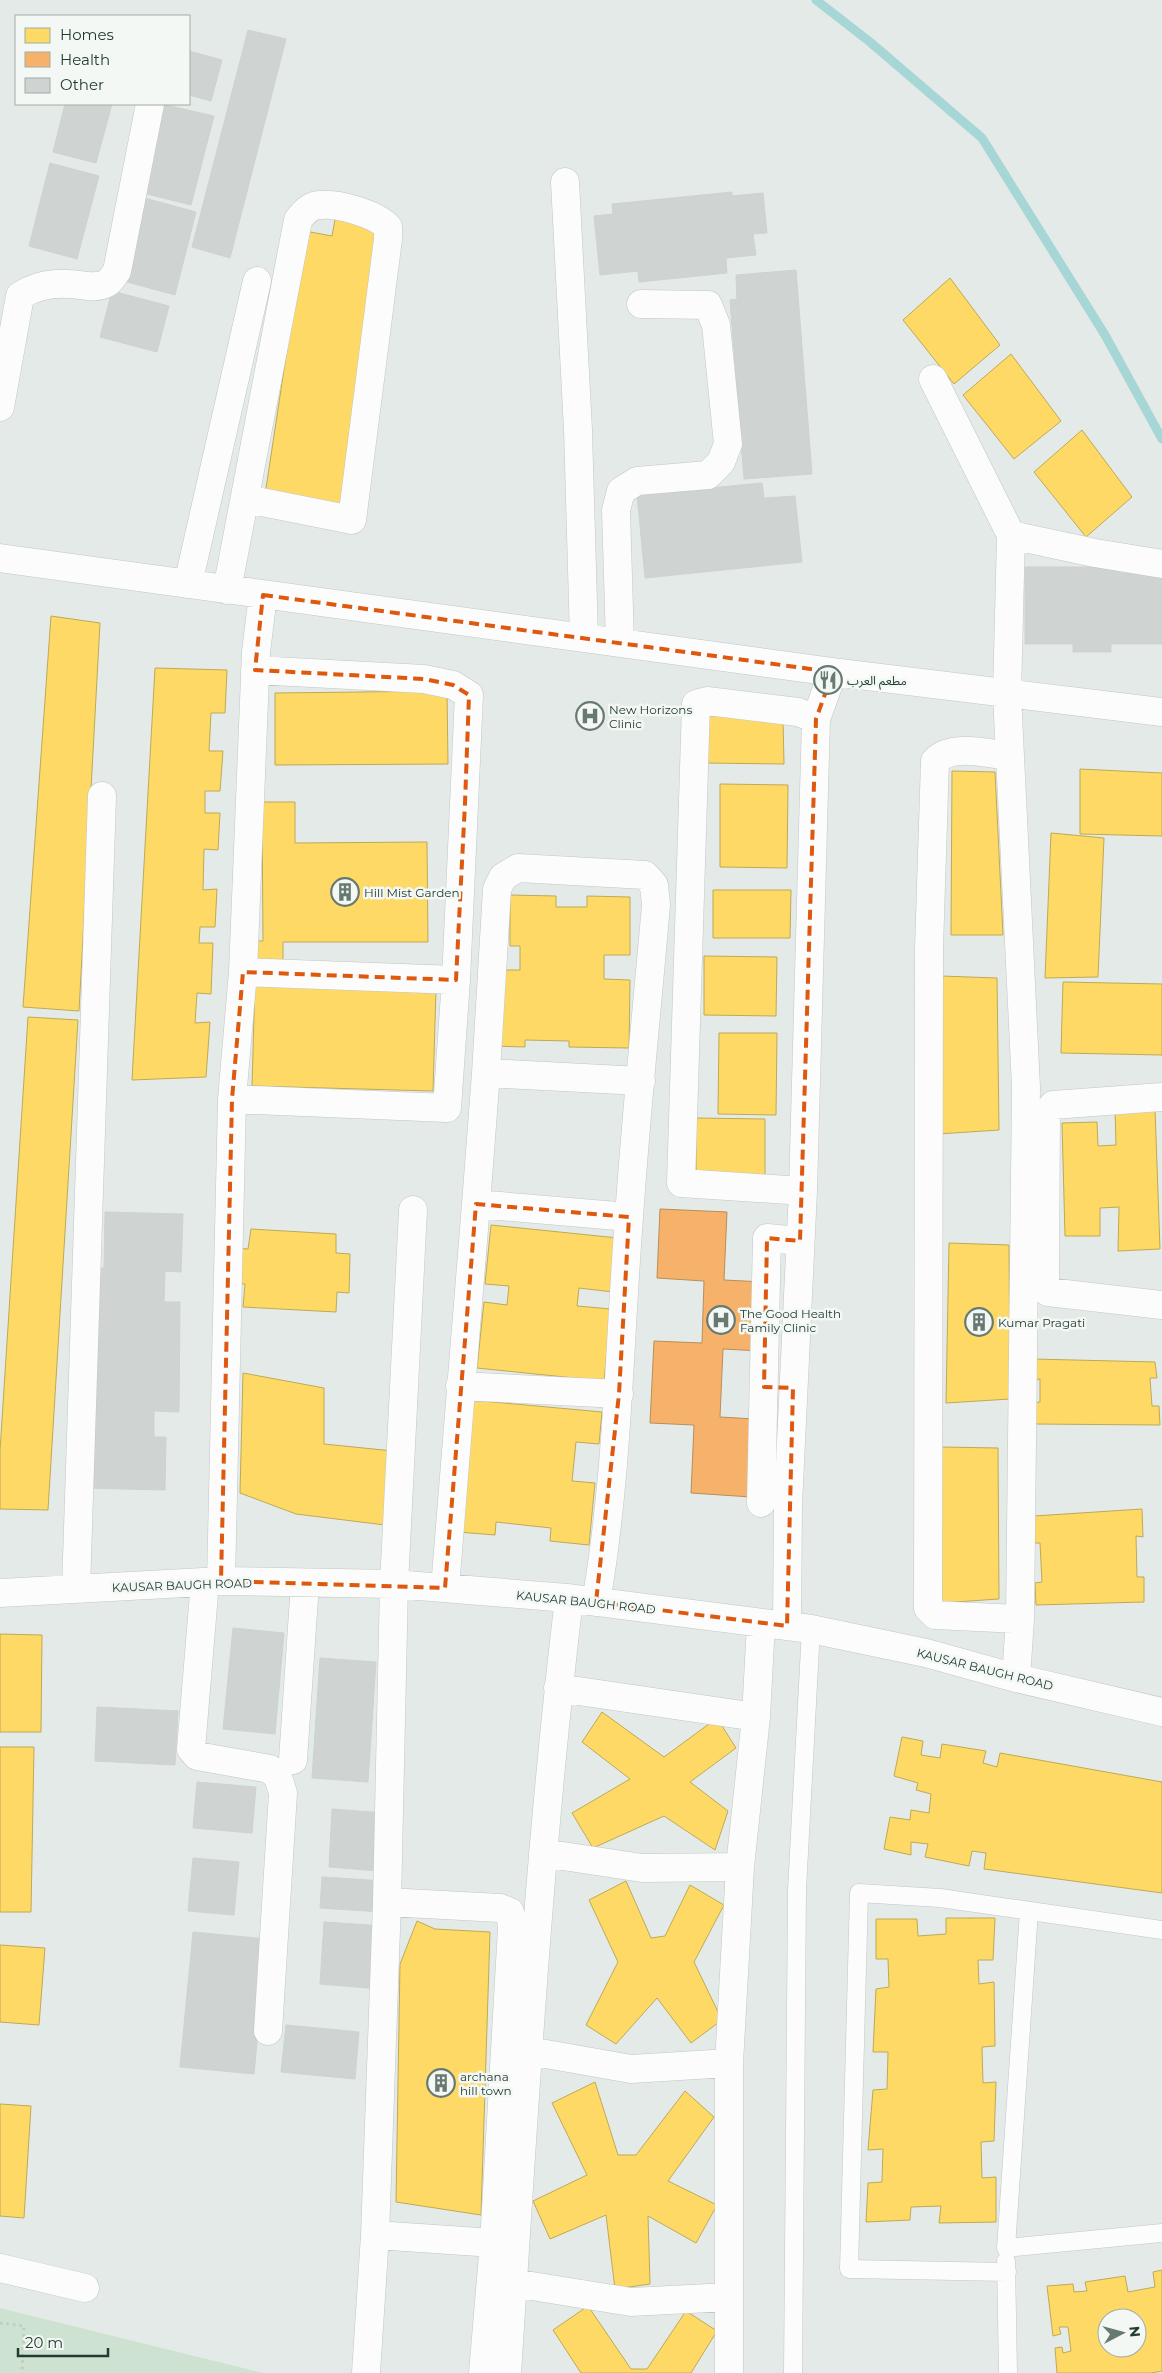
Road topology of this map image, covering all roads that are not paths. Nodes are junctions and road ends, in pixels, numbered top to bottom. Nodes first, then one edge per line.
1 (150, 105) edge
2 (565, 182) dead end
3 (257, 281) dead end
4 (641, 304) dead end
5 (933, 379) dead end
6 (0, 407) edge
7 (246, 499) junction
8 (1011, 535) junction
9 (0, 558) edge
10 (1162, 564) edge
11 (188, 584) junction
12 (227, 590) junction
13 (263, 595) junction
14 (584, 638) junction
15 (620, 643) junction
16 (255, 670) junction
17 (833, 672) junction
18 (1007, 694) junction
19 (1162, 712) edge
20 (816, 719) junction
21 (1010, 756) junction
22 (102, 796) dead end
23 (243, 972) junction
24 (456, 980) junction
25 (486, 1072) junction
26 (641, 1082) junction
27 (1162, 1097) edge
28 (232, 1099) junction
29 (803, 1190) junction
30 (476, 1204) junction
31 (413, 1210) dead end
32 (629, 1217) junction
33 (800, 1241) junction
34 (1162, 1305) edge
35 (460, 1386) junction
36 (764, 1387) junction
37 (793, 1388) junction
38 (619, 1394) junction
39 (761, 1503) dead end
40 (213, 1582) junction
41 (305, 1583) junction
42 (394, 1584) junction
43 (445, 1588) junction
44 (76, 1589) junction
45 (0, 1593) edge
46 (569, 1599) junction
47 (596, 1602) junction
48 (1020, 1619) junction
49 (786, 1626) junction
50 (1016, 1678) junction
51 (558, 1688) junction
52 (1162, 1712) edge
53 (756, 1718) junction
54 (293, 1760) dead end
55 (543, 1853) junction
56 (740, 1867) junction
57 (387, 1902) junction
58 (1029, 1911) junction
59 (1162, 1930) edge
60 (268, 2031) dead end
61 (529, 2051) junction
62 (729, 2062) junction
63 (1162, 2233) edge
64 (375, 2235) junction
65 (494, 2243) junction
66 (1006, 2248) junction
67 (0, 2268) edge
68 (1007, 2272) junction
69 (513, 2283) junction
70 (84, 2288) dead end
71 (729, 2297) junction
72 (366, 2373) edge
73 (483, 2373) edge
74 (507, 2373) edge
75 (729, 2373) edge
76 (793, 2373) edge
77 (1008, 2373) edge

1 - 6 street
2 - 14 street
3 - 11 street
4 - 15 street
5 - 8 street
7 - 7 street
7 - 12 street
8 - 10 street
8 - 18 street
9 - 11 street
11 - 12 street
12 - 13 street
13 - 14 street
13 - 16 street
14 - 15 street
15 - 17 street
16 - 23 street
16 - 24 street
17 - 18 street
17 - 20 street
18 - 19 street
18 - 21 street
20 - 29 street
20 - 29 street
21 - 48 street
21 - 48 street
22 - 44 street
23 - 24 street
23 - 28 street
24 - 28 street
25 - 26 street
25 - 26 street
25 - 30 street
26 - 32 street
27 - 34 street
28 - 40 street
29 - 33 street
30 - 32 street
30 - 35 street
31 - 42 street
32 - 38 street
33 - 36 street
33 - 37 street
35 - 38 street
35 - 43 street
36 - 37 street
36 - 39 street
37 - 49 street
38 - 47 street
40 - 41 street, KAUSAR BAUGH ROAD
40 - 44 street, KAUSAR BAUGH ROAD
40 - 60 street
41 - 42 street, KAUSAR BAUGH ROAD
41 - 54 street
42 - 43 street, KAUSAR BAUGH ROAD
42 - 57 street
43 - 46 street, KAUSAR BAUGH ROAD
44 - 45 street, KAUSAR BAUGH ROAD
46 - 47 street, KAUSAR BAUGH ROAD
46 - 51 street
47 - 49 street, KAUSAR BAUGH ROAD
48 - 50 street
49 - 50 street, KAUSAR BAUGH ROAD
49 - 53 street
49 - 76 lane
50 - 52 street, KAUSAR BAUGH ROAD
51 - 53 street
51 - 55 street
53 - 56 street
55 - 56 street
55 - 61 street
56 - 62 street
57 - 64 street
57 - 65 street
58 - 59 lane
58 - 66 lane
58 - 68 lane
61 - 62 street
61 - 69 street
62 - 71 street
63 - 66 lane
64 - 65 street
64 - 72 street
65 - 73 street
66 - 68 lane
67 - 70 street
68 - 77 lane
69 - 71 street
69 - 74 street
71 - 75 street

